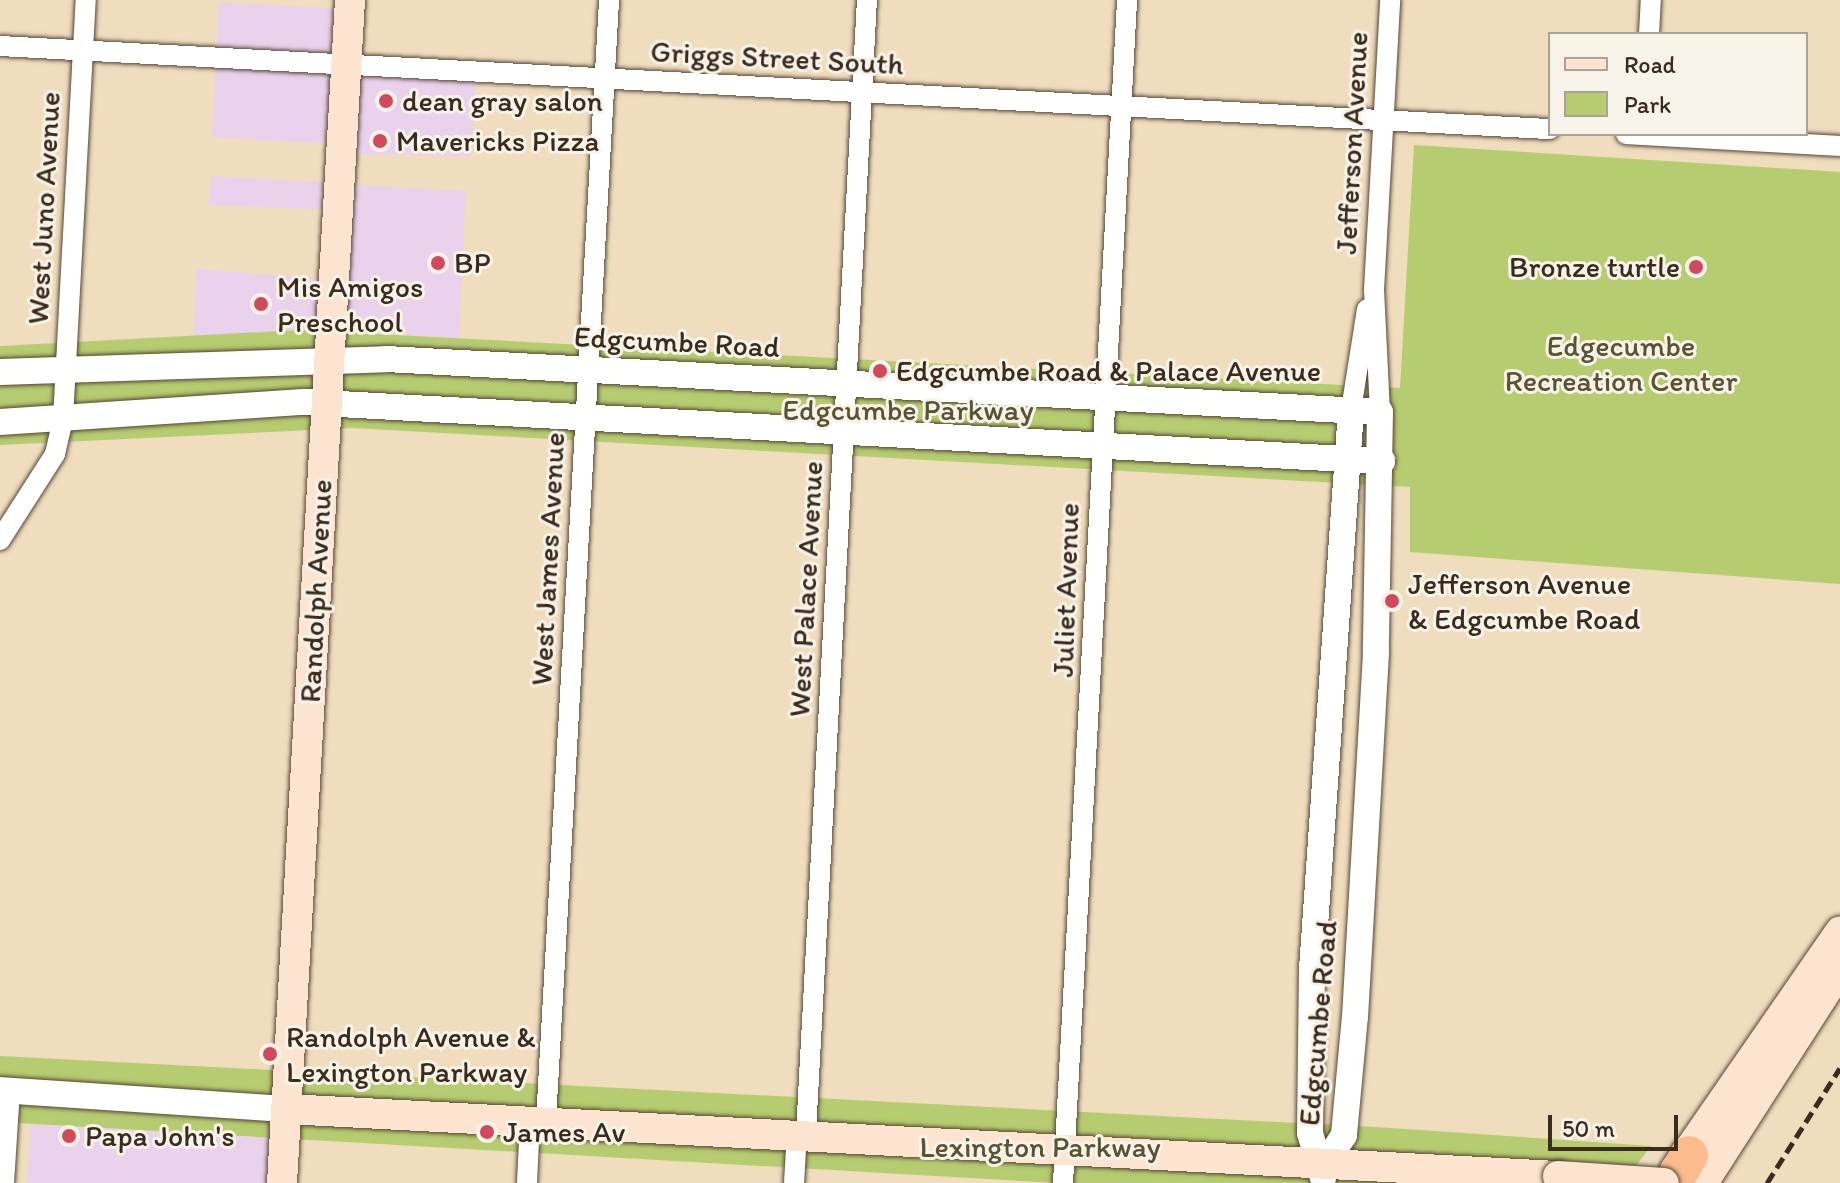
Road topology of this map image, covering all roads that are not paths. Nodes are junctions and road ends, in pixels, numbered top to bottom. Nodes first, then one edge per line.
1 (86, 0) edge
2 (350, 0) edge
3 (609, 0) edge
4 (867, 0) edge
5 (1127, 0) edge
6 (1390, 0) edge
7 (1651, 0) edge
8 (1649, 32) edge
9 (0, 46) edge
10 (83, 51) junction
11 (346, 65) junction
12 (605, 79) junction
13 (862, 93) junction
14 (1121, 107) junction
15 (1383, 119) junction
16 (1548, 129) edge
17 (1671, 136) edge
18 (1840, 146) edge
19 (1374, 290) junction
20 (329, 357) junction
21 (65, 368) junction
22 (588, 369) junction
23 (0, 372) edge
24 (847, 384) junction
25 (1105, 396) junction
26 (326, 404) junction
27 (1351, 410) junction
28 (1380, 412) junction
29 (586, 418) junction
30 (63, 419) junction
31 (0, 422) edge
32 (844, 431) junction
33 (1101, 450) junction
34 (1343, 460) junction
35 (1382, 461) junction
36 (0, 540) edge
37 (1840, 932) edge
38 (1840, 970) edge
39 (5, 1090) edge
40 (287, 1109) junction
41 (538, 1121) junction
42 (802, 1133) junction
43 (1065, 1149) junction
44 (1324, 1174) edge
45 (1688, 1174) edge
46 (4, 1183) edge
47 (282, 1183) edge
48 (527, 1183) edge
49 (794, 1183) edge
50 (1063, 1183) edge
51 (1664, 1183) edge

1 - 10 street, West Juno Avenue
2 - 11 main road, Randolph Avenue
3 - 12 street, West James Avenue
4 - 13 street, West Palace Avenue
5 - 14 street, Juliet Avenue
6 - 15 street, Jefferson Avenue
7 - 8 street
9 - 10 street, Griggs Street South
10 - 11 street, Griggs Street South
10 - 21 street, West Juno Avenue
11 - 12 street, Griggs Street South
11 - 20 main road, Randolph Avenue
12 - 13 street, Griggs Street South
12 - 22 street, West James Avenue
13 - 14 street, Griggs Street South
13 - 24 street, West Palace Avenue
14 - 15 street, Griggs Street South
14 - 25 street, Juliet Avenue
15 - 16 street, Griggs Street South
15 - 19 street, Jefferson Avenue
17 - 18 street
19 - 27 street, Jefferson Avenue
19 - 28 street, Jefferson Avenue
20 - 21 street, Edgcumbe Road
20 - 22 street, Edgcumbe Road
20 - 26 main road, Randolph Avenue
21 - 23 street, Edgcumbe Road
21 - 30 street, West Juno Avenue
22 - 24 street, Edgcumbe Road
22 - 29 street, West James Avenue
24 - 25 street, Edgcumbe Road
24 - 32 street, West Palace Avenue
25 - 27 street, Edgcumbe Road
25 - 33 street, Juliet Avenue
26 - 29 street
26 - 30 street
26 - 40 main road, Randolph Avenue
27 - 28 street, Edgcumbe Road
27 - 34 street, Edgcumbe Road
28 - 35 street, Edgcumbe Road
29 - 32 street
29 - 41 street, West James Avenue
30 - 31 street
30 - 36 street, West Juno Avenue
32 - 33 street
32 - 42 street, West Palace Avenue
33 - 34 street
33 - 43 street, Juliet Avenue
34 - 35 street
34 - 44 street, Edgcumbe Road
35 - 44 street, Edgcumbe Road
37 - 45 main road
38 - 45 main road
39 - 40 street
39 - 46 street
40 - 41 main road
40 - 47 main road, Randolph Avenue
41 - 42 main road
41 - 48 street, West James Avenue
42 - 43 main road
42 - 49 street, West Palace Avenue
43 - 44 main road
43 - 50 street, Juliet Avenue
44 - 51 main road, bridge
45 - 51 main road

